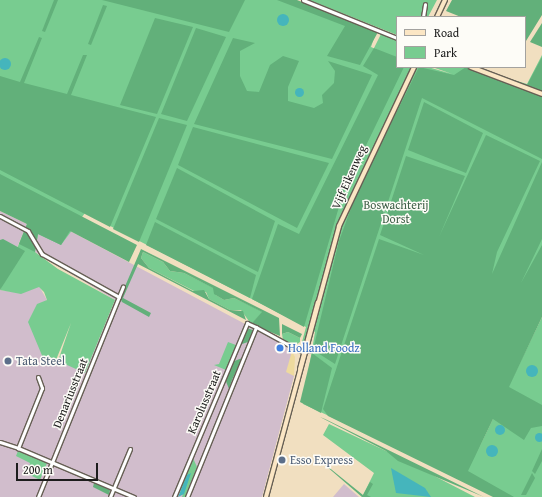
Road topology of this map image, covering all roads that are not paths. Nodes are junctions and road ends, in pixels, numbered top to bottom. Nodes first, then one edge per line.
1 (303, 0) edge
2 (445, 0) edge
3 (425, 4) dead end
4 (423, 16) edge
5 (437, 16) edge
6 (396, 38) edge
7 (474, 68) edge
8 (412, 69) edge
9 (542, 94) edge
10 (0, 216) edge
11 (123, 287) dead end
12 (119, 297) junction
13 (256, 327) junction
14 (306, 350) junction
15 (38, 377) dead end
16 (0, 442) edge
17 (18, 448) junction
18 (130, 449) dead end
19 (52, 463) junction
20 (114, 488) junction
21 (38, 497) edge
22 (110, 497) edge
23 (134, 497) edge
24 (174, 497) edge
25 (187, 497) edge
26 (266, 497) edge

1 - 6 street
2 - 5 main road
3 - 4 street
7 - 9 main road
8 - 14 main road, Vijf Eikenweg
10 - 12 street
11 - 12 street, Denariusstraat
12 - 19 street, Denariusstraat
13 - 14 street
13 - 24 street, Karolusstraat
13 - 25 street, Karolusstraat
14 - 26 main road, Vijf Eikenweg
15 - 17 street
16 - 17 street
17 - 19 street
18 - 20 street
19 - 20 street
19 - 21 street, Denariusstraat
20 - 22 street
20 - 23 street

